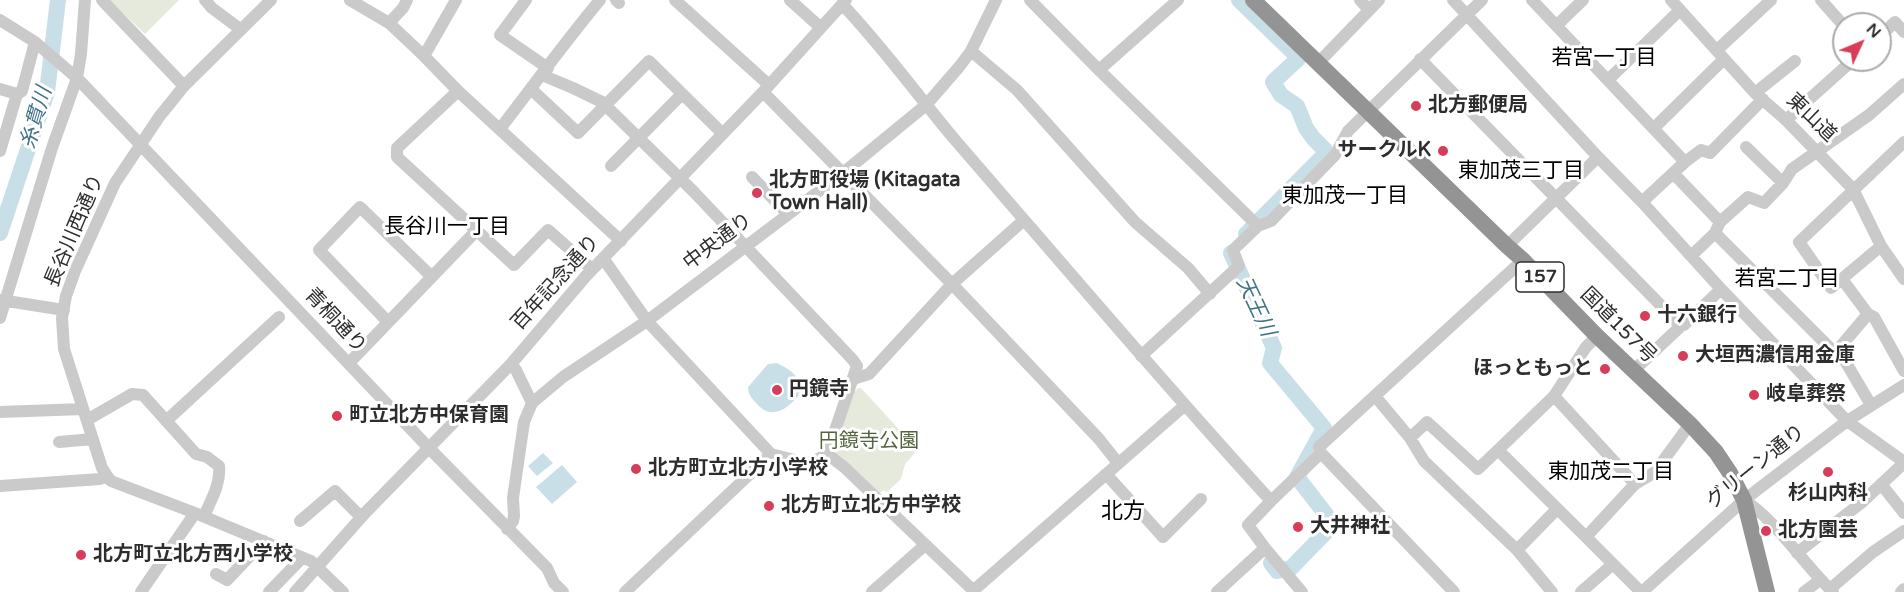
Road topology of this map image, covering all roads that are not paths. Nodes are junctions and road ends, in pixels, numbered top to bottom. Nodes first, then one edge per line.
1 (85, 0) edge
2 (102, 0) edge
3 (205, 0) edge
4 (271, 0) edge
5 (350, 0) edge
6 (407, 0) edge
7 (456, 0) edge
8 (526, 0) edge
9 (600, 0) edge
10 (675, 0) edge
11 (790, 0) edge
12 (996, 0) edge
13 (1030, 0) edge
14 (1178, 0) edge
15 (1252, 0) edge
16 (1360, 0) edge
17 (1378, 0) edge
18 (1453, 0) edge
19 (1482, 0) edge
20 (1532, 0) edge
21 (1583, 0) edge
22 (1671, 0) edge
23 (1771, 0) edge
24 (1821, 0) edge
25 (844, 2) edge
26 (1369, 10) junction
27 (1680, 10) junction
28 (1832, 12) edge
29 (1467, 14) junction
30 (0, 20) edge
31 (389, 24) junction
32 (1892, 25) edge
33 (1557, 26) junction
34 (820, 27) junction
35 (240, 29) junction
36 (1904, 32) edge
37 (34, 42) junction
38 (971, 51) junction
39 (1720, 55) junction
40 (424, 56) junction
41 (1420, 59) junction
42 (1794, 61) dead end
43 (1318, 63) junction
44 (1099, 70) junction
45 (545, 72) junction
46 (1840, 72) edge
47 (77, 78) junction
48 (1608, 80) junction
49 (1904, 84) edge
50 (184, 86) junction
51 (766, 88) junction
52 (0, 89) edge
53 (531, 89) junction
54 (458, 91) junction
55 (16, 94) junction
56 (682, 94) junction
57 (1759, 96) junction
58 (605, 105) junction
59 (926, 105) junction
60 (1367, 111) junction
61 (1786, 120) junction
62 (1654, 128) junction
63 (500, 129) junction
64 (723, 134) junction
65 (638, 138) junction
66 (1904, 142) edge
67 (140, 143) junction
68 (1746, 147) dead end
69 (0, 151) edge
70 (1818, 152) junction
71 (1598, 157) junction
72 (1685, 162) junction
73 (611, 166) dead end
74 (843, 173) junction
75 (1673, 173) junction
76 (752, 177) dead end
77 (680, 179) junction
78 (1783, 183) junction
79 (1853, 189) junction
80 (1557, 197) junction
81 (1642, 202) junction
82 (788, 214) junction
83 (1024, 220) junction
84 (1258, 226) junction
85 (1717, 227) junction
86 (477, 230) junction
87 (621, 241) junction
88 (745, 246) junction
89 (1507, 246) junction
90 (1881, 246) junction
91 (1691, 256) junction
92 (603, 258) junction
93 (1523, 260) junction
94 (592, 269) junction
95 (432, 277) junction
96 (1842, 279) junction
97 (1904, 279) edge
98 (952, 285) junction
99 (1721, 289) junction
100 (1210, 294) junction
101 (2, 301) edge
102 (64, 310) junction
103 (1868, 314) junction
104 (279, 317) dead end
105 (0, 318) edge
106 (647, 321) junction
107 (388, 322) junction
108 (1680, 326) junction
109 (1597, 336) junction
110 (1838, 349) junction
111 (1141, 356) junction
112 (348, 363) junction
113 (511, 364) junction
114 (1633, 371) junction
115 (1904, 371) edge
116 (853, 379) junction
117 (1904, 385) edge
118 (1375, 396) junction
119 (1554, 396) junction
120 (532, 403) junction
121 (1871, 405) junction
122 (1184, 406) junction
123 (0, 412) edge
124 (85, 415) junction
125 (166, 421) junction
126 (1846, 421) junction
127 (1690, 424) junction
128 (1410, 438) junction
129 (93, 439) junction
130 (59, 442) dead end
131 (428, 447) junction
132 (1498, 450) junction
133 (1321, 453) junction
134 (771, 454) junction
135 (827, 454) junction
136 (1904, 462) edge
137 (1118, 463) junction
138 (1106, 474) junction
139 (107, 476) junction
140 (1635, 484) junction
141 (1881, 484) junction
142 (0, 486) edge
143 (1201, 499) dead end
144 (479, 500) junction
145 (1744, 500) junction
146 (1270, 501) junction
147 (1557, 509) junction
148 (1904, 513) edge
149 (199, 514) junction
150 (361, 518) junction
151 (300, 521) dead end
152 (507, 529) junction
153 (1904, 531) edge
154 (1586, 537) junction
155 (264, 541) junction
156 (925, 545) junction
157 (1265, 548) junction
158 (1517, 550) junction
159 (1797, 553) junction
160 (302, 558) junction
161 (1613, 564) junction
162 (318, 567) junction
163 (216, 574) dead end
164 (1820, 580) junction
165 (556, 589) edge
166 (974, 591) edge
167 (1832, 591) edge
168 (142, 592) edge
169 (269, 592) edge
170 (295, 592) edge
171 (343, 592) edge
172 (625, 592) edge
173 (872, 592) edge
174 (1217, 592) edge
175 (1302, 592) edge
176 (1454, 592) edge
177 (1552, 592) edge
178 (1581, 592) edge
179 (1642, 592) edge
180 (1767, 592) edge
181 (1804, 592) edge

1 - 47 street
2 - 50 street
3 - 35 street
4 - 35 street, 長谷川西通り
5 - 31 street
6 - 31 street
7 - 40 street
8 - 45 street
9 - 45 street
10 - 51 street
11 - 34 street
12 - 38 street, 中央通り
13 - 44 street
14 - 44 street
15 - 43 highway, 国道157号 / 157
16 - 26 street
17 - 26 street
18 - 29 street
19 - 29 street
20 - 33 street
21 - 33 street
22 - 27 street, 東山道
23 - 39 street
24 - 28 street
25 - 34 street, 百年記念通り
25 - 59 street
26 - 43 street
27 - 39 street, 東山道
27 - 48 street
29 - 41 street
29 - 71 street
30 - 37 street, 青桐通り
31 - 40 street
32 - 36 street
33 - 48 street
34 - 51 street, 百年記念通り
35 - 50 street, 長谷川西通り
37 - 47 street, 青桐通り
37 - 55 street
38 - 59 street, 中央通り
38 - 100 street
39 - 57 street, 東山道
39 - 62 street
40 - 54 street
41 - 60 street
41 - 80 street
42 - 57 street
43 - 60 highway, 国道157号 / 157
44 - 84 street
45 - 53 street
45 - 58 street
46 - 61 street
47 - 67 street, 青桐通り
47 - 101 street
48 - 62 street
49 - 70 street
50 - 67 street, 長谷川西通り
51 - 64 street, 百年記念通り
51 - 74 street
52 - 55 street
53 - 58 street
53 - 63 street
54 - 63 street
54 - 86 street
55 - 69 street
56 - 58 street
56 - 64 street
56 - 65 street
57 - 61 street, 東山道
57 - 72 street
58 - 65 street
59 - 74 street, 中央通り
59 - 83 street
60 - 84 street
60 - 89 highway, 国道157号 / 157
61 - 70 street, 東山道
62 - 72 street
63 - 87 street
64 - 77 street, 百年記念通り
65 - 73 street
65 - 77 street
66 - 79 street
67 - 102 street, 長谷川西通り
67 - 112 street, 青桐通り
68 - 78 street
70 - 78 street
70 - 79 street, 東山道
71 - 80 street
71 - 81 street
72 - 75 street
74 - 82 street, 中央通り
74 - 98 street
75 - 81 street
75 - 85 street
76 - 82 street
77 - 87 street, 百年記念通り
77 - 88 street
78 - 85 street
79 - 90 street, 東山道
79 - 96 street
80 - 89 street
80 - 108 street
81 - 91 street
82 - 88 street, 中央通り
83 - 98 street
83 - 111 street
84 - 100 street
85 - 91 street
85 - 110 street
86 - 94 street
86 - 95 street
87 - 92 street, 百年記念通り
88 - 106 street, 中央通り
88 - 116 street
89 - 93 highway, 国道157号 / 157
90 - 96 street
90 - 97 street, 東山道
91 - 99 street
92 - 94 street, 百年記念通り
92 - 106 street
93 - 109 highway, 国道157号 / 157
93 - 118 street
94 - 113 street, 百年記念通り
95 - 107 street
95 - 107 street
96 - 103 street
98 - 116 street
98 - 137 street
99 - 108 street
99 - 126 street
100 - 111 street
101 - 102 street
101 - 105 street
102 - 124 street, 長谷川西通り
103 - 110 street
103 - 115 street
104 - 125 street
106 - 120 street, 中央通り
106 - 134 street
107 - 112 street
108 - 114 street
109 - 114 highway, 国道157号 / 157
109 - 119 street
110 - 121 street
111 - 122 street
112 - 131 street, 青桐通り
113 - 120 street
113 - 131 street, 百年記念通り
114 - 127 highway, 国道157号 / 157
116 - 135 street
117 - 121 street, グリーン通り
118 - 128 street
118 - 133 street
119 - 132 street
119 - 140 street
120 - 152 street
121 - 126 street, グリーン通り
122 - 137 street
122 - 146 street
123 - 124 street
124 - 125 street
124 - 129 street, 長谷川西通り
125 - 149 street
126 - 136 street
126 - 145 street, グリーン通り
127 - 140 street
127 - 145 highway, 国道157号 / 157
128 - 132 street
128 - 158 street
129 - 130 street
129 - 139 street, 長谷川西通り
131 - 144 street, 青桐通り
131 - 150 street, 百年記念通り
132 - 147 street
133 - 146 street
133 - 176 street
134 - 135 street
134 - 172 street
135 - 156 street
136 - 141 street
137 - 138 street
138 - 143 street
138 - 166 street
139 - 142 street
139 - 149 street
140 - 154 street
141 - 148 street
141 - 159 street
144 - 152 street, 青桐通り
144 - 165 street
145 - 159 street
145 - 179 street, グリーン通り
145 - 180 highway, 国道157号 / 157
146 - 157 street
147 - 154 street
147 - 158 street
149 - 155 street
149 - 168 street
150 - 151 street
150 - 162 street, 百年記念通り
152 - 165 street, 青桐通り
153 - 167 street
154 - 161 street
155 - 160 street
155 - 163 street
156 - 166 street
156 - 173 street
157 - 174 street
157 - 175 street
158 - 177 street
159 - 164 street
160 - 162 street
160 - 169 street
161 - 178 street
161 - 179 street
162 - 170 street, 百年記念通り
162 - 171 street
164 - 167 street
164 - 181 street

